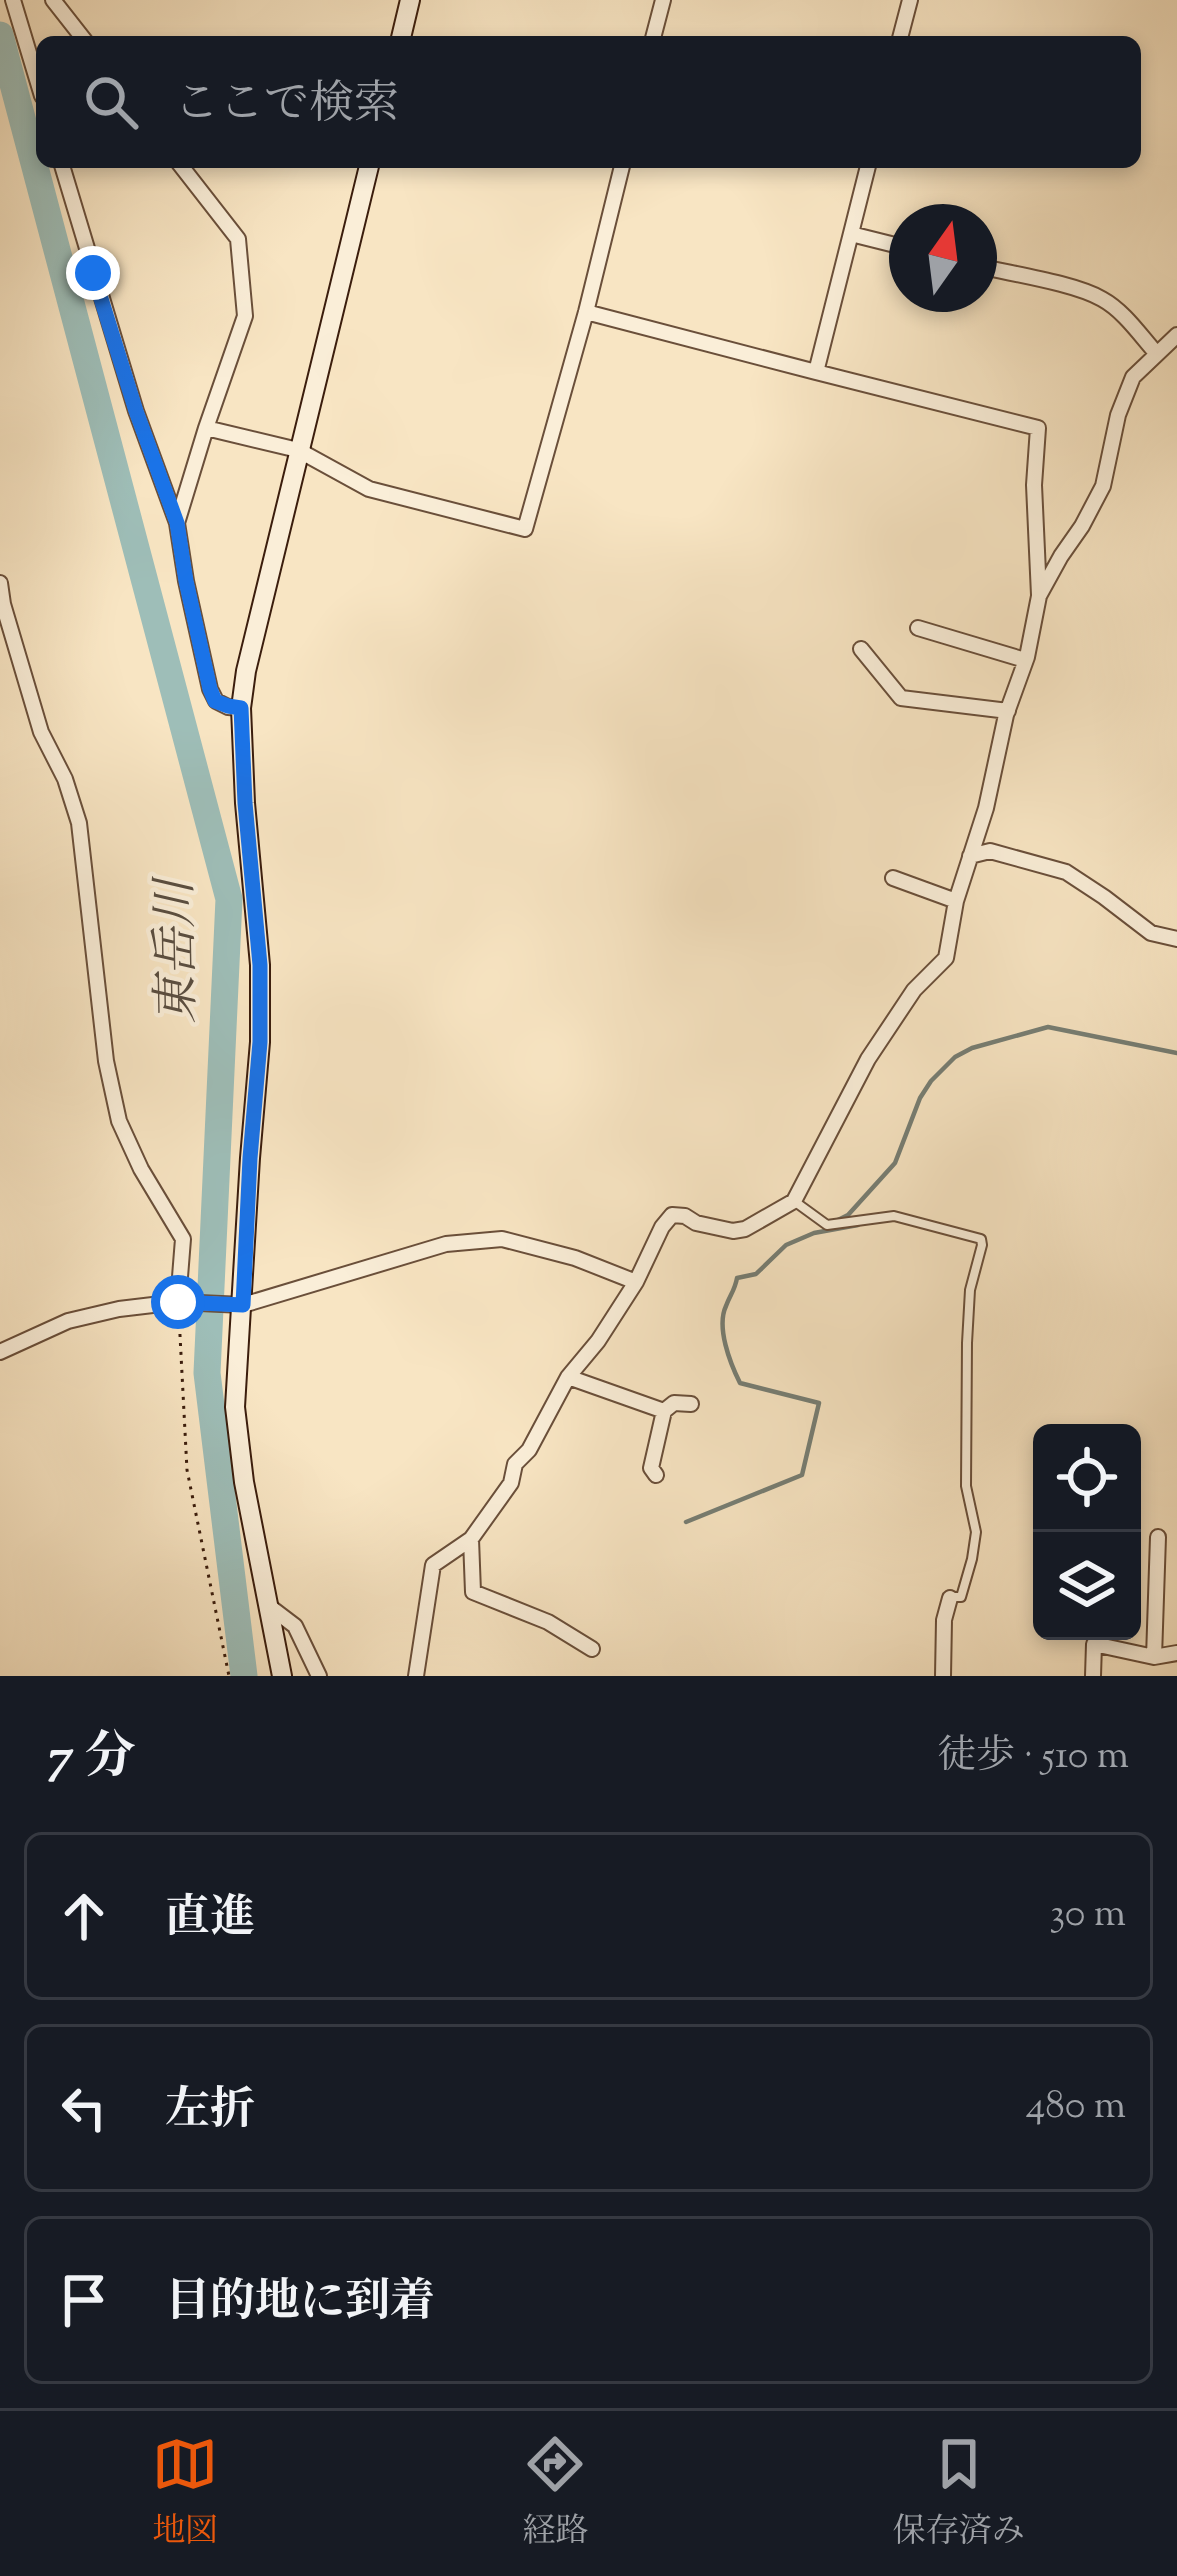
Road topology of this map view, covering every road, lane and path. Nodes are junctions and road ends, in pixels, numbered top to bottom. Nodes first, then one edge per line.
1 (13, 0) edge
2 (53, 0) edge
3 (410, 0) edge
4 (663, 0) edge
5 (910, 0) edge
6 (81, 36) edge
7 (401, 36) edge
8 (654, 36) edge
9 (901, 36) edge
10 (36, 76) edge
11 (63, 168) edge
12 (183, 168) edge
13 (368, 168) edge
14 (622, 168) edge
15 (868, 168) edge
16 (851, 234) junction
17 (889, 244) edge
18 (997, 270) edge
19 (586, 312) junction
20 (1177, 335) edge
21 (1157, 354) junction
22 (816, 372) junction
23 (206, 428) junction
24 (298, 449) junction
25 (177, 523) junction
26 (0, 583) edge
27 (1040, 596) junction
28 (918, 628) dead end
29 (862, 649) dead end
30 (1025, 660) junction
31 (884, 695) dead end
32 (901, 698) junction
33 (241, 708) junction
34 (1008, 711) junction
35 (970, 856) junction
36 (893, 878) dead end
37 (956, 902) junction
38 (1177, 939) edge
39 (794, 1201) junction
40 (636, 1282) junction
41 (178, 1302) junction
42 (243, 1305) junction
43 (0, 1352) edge
44 (568, 1377) junction
45 (691, 1404) dead end
46 (664, 1411) junction
47 (656, 1475) dead end
48 (1158, 1537) dead end
49 (471, 1539) junction
50 (950, 1598) joint
51 (270, 1607) junction
52 (592, 1649) dead end
53 (1177, 1653) edge
54 (1154, 1657) junction
55 (229, 1676) edge
56 (282, 1676) edge
57 (319, 1676) edge
58 (416, 1676) edge
59 (943, 1676) edge
60 (1093, 1676) edge

1 - 10 street
2 - 6 street
3 - 7 street
4 - 8 street
5 - 9 street
11 - 25 street
12 - 23 street
13 - 24 street
14 - 19 street
15 - 16 street
16 - 17 street
16 - 22 street
18 - 21 street
19 - 22 street
19 - 24 street
20 - 21 street
21 - 27 street
22 - 27 street
23 - 24 street
23 - 25 street
24 - 33 street
25 - 33 street
26 - 41 street
27 - 30 street
28 - 30 street
29 - 32 street
30 - 34 street
31 - 32 street
32 - 34 street
33 - 42 street
34 - 35 street
35 - 37 street
35 - 38 street
36 - 37 street
37 - 39 street
39 - 40 street
39 - 50 lane
40 - 42 street
40 - 44 street
41 - 42 street
41 - 43 street
41 - 55 path
42 - 51 street
44 - 46 street
44 - 49 street
45 - 46 street
46 - 47 street
48 - 54 street
49 - 52 street
49 - 58 street
50 - 59 street
51 - 56 street
51 - 57 street
53 - 54 street
54 - 60 street

